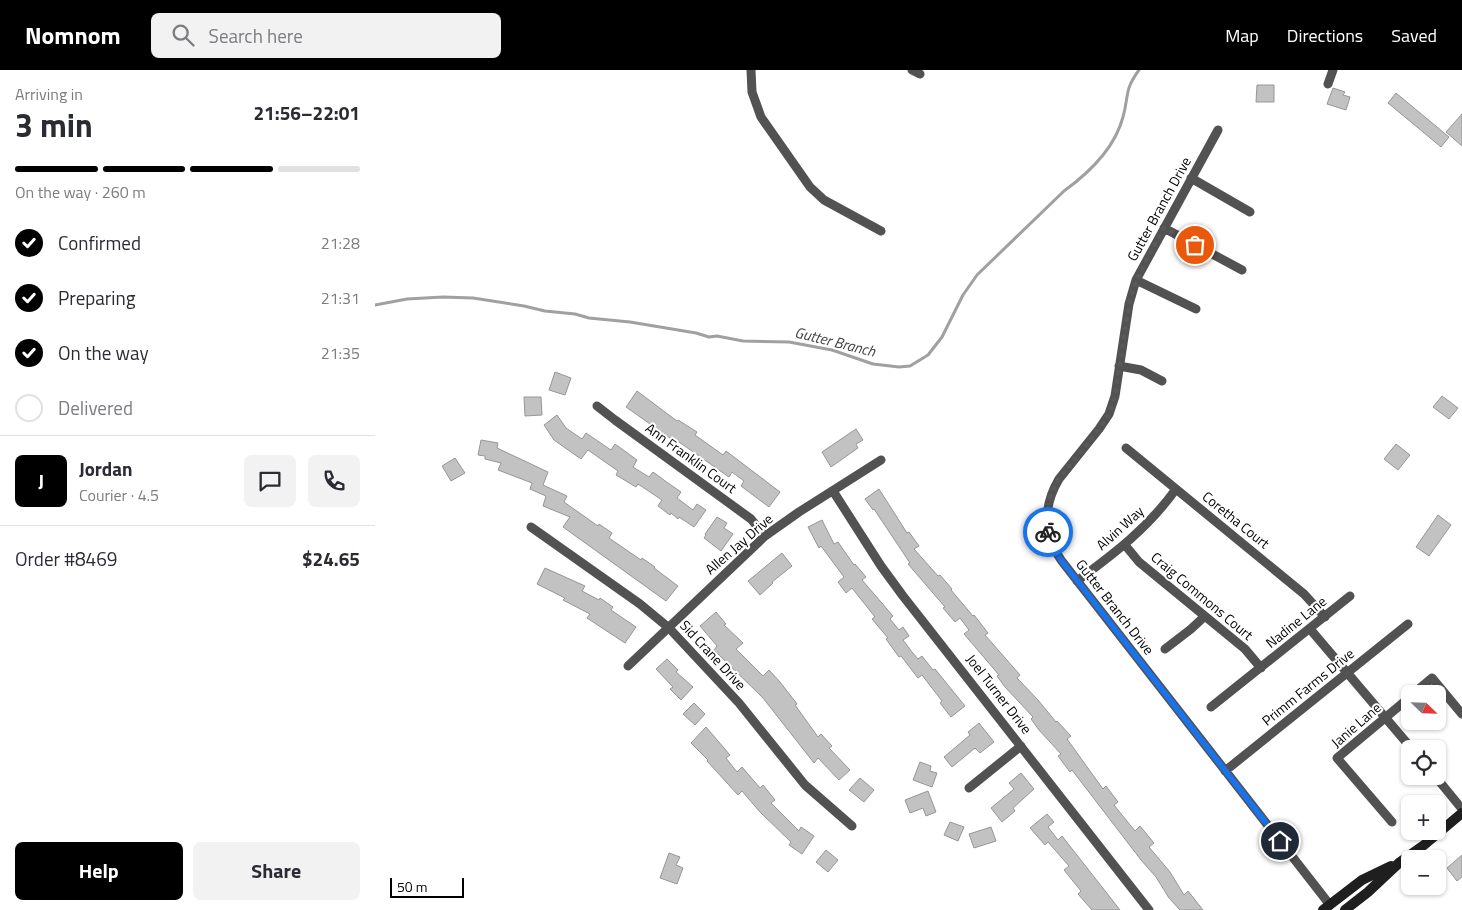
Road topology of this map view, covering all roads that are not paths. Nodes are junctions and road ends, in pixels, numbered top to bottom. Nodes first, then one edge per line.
1 (751, 70) edge
2 (1333, 70) edge
3 (1328, 84) dead end
4 (1217, 130) dead end
5 (1191, 178) junction
6 (1250, 212) dead end
7 (1164, 228) junction
8 (881, 231) dead end
9 (1242, 270) dead end
10 (1136, 280) junction
11 (1196, 309) dead end
12 (1119, 366) junction
13 (1162, 381) dead end
14 (597, 406) dead end
15 (1126, 448) dead end
16 (881, 460) dead end
17 (1175, 489) junction
18 (833, 491) junction
19 (531, 527) dead end
20 (765, 536) junction
21 (1125, 545) junction
22 (1077, 581) junction
23 (1350, 596) dead end
24 (1205, 616) junction
25 (1325, 617) junction
26 (1408, 624) dead end
27 (669, 628) junction
28 (1310, 629) junction
29 (1165, 650) dead end
30 (628, 666) dead end
31 (1261, 668) junction
32 (1348, 672) junction
33 (1423, 685) edge
34 (1437, 685) edge
35 (1446, 695) edge
36 (1401, 704) edge
37 (1211, 707) dead end
38 (1462, 714) edge
39 (1386, 717) junction
40 (1405, 740) edge
41 (1021, 746) junction
42 (1225, 771) junction
43 (1442, 785) edge
44 (969, 788) dead end
45 (1462, 809) edge
46 (1462, 813) edge
47 (1391, 822) dead end
48 (852, 826) dead end
49 (1400, 862) junction
50 (1327, 907) edge
51 (1149, 910) edge
52 (1345, 910) edge

1 - 8 street
2 - 3 street
4 - 5 street, Gutter Branch Drive
5 - 6 street
5 - 7 street, Gutter Branch Drive
7 - 9 street
7 - 10 street, Gutter Branch Drive
10 - 11 street
10 - 12 street, Gutter Branch Drive
12 - 13 street
12 - 22 street, Gutter Branch Drive
14 - 20 street, Ann Franklin Court
15 - 17 street, Coretha Court
16 - 18 street, Allen Jay Drive
17 - 21 street, Alvin Way
17 - 25 street, Coretha Court
18 - 20 street, Allen Jay Drive
18 - 41 street, Joel Turner Drive
19 - 27 street, Sid Crane Drive
20 - 27 street, Allen Jay Drive
21 - 22 street, Alvin Way
21 - 24 street, Craig Commons Court
22 - 42 street, Gutter Branch Drive
23 - 25 street, Nadine Lane
24 - 29 street
24 - 31 street, Craig Commons Court
25 - 28 street, Nadine Lane
26 - 32 street, Primm Farms Drive
27 - 30 street, Allen Jay Drive
27 - 48 street, Sid Crane Drive
28 - 31 street, Nadine Lane
28 - 32 street
31 - 37 street, Nadine Lane
32 - 39 street
32 - 42 street, Primm Farms Drive
33 - 34 street
35 - 38 street
36 - 39 street, Janie Lane
39 - 40 street
39 - 47 street, Janie Lane
41 - 44 street
41 - 51 street, Joel Turner Drive
42 - 50 street, Gutter Branch Drive
43 - 45 street
46 - 49 main road
49 - 50 main road
49 - 52 main road

